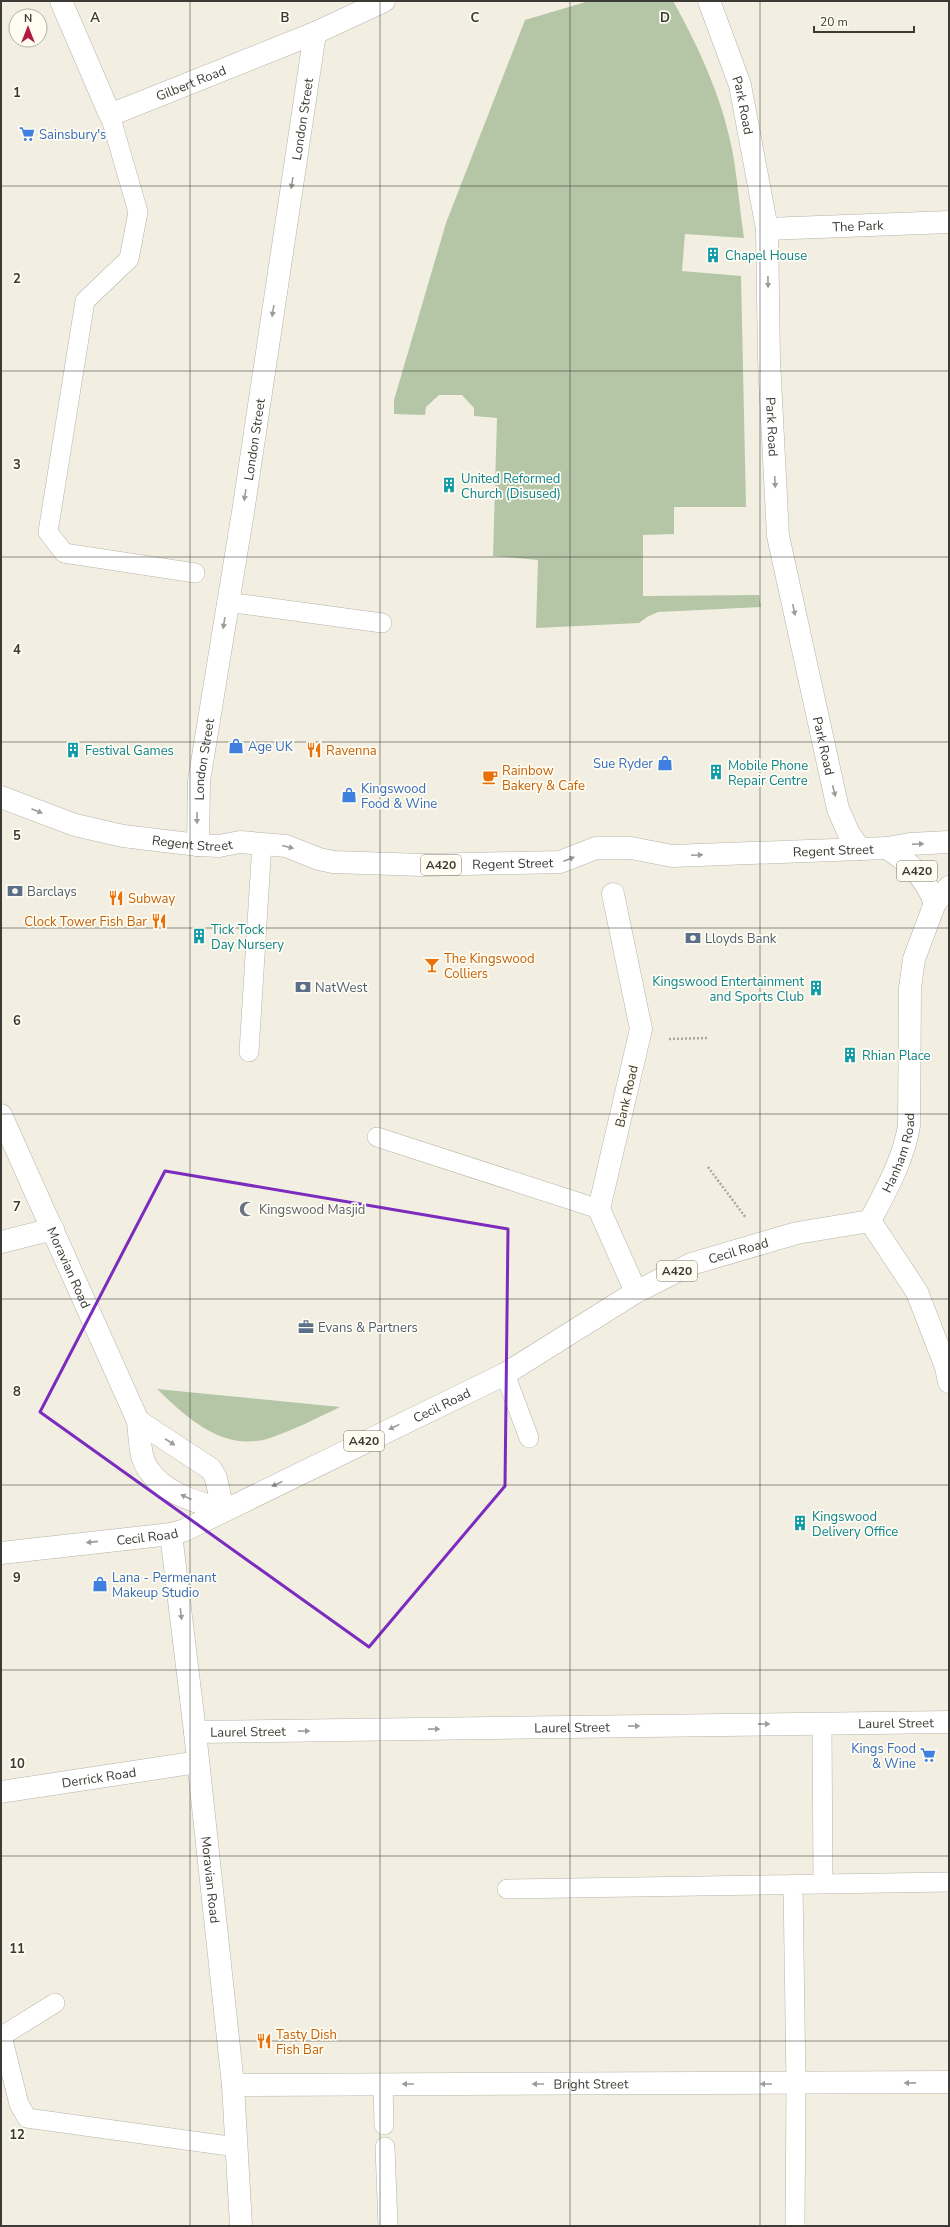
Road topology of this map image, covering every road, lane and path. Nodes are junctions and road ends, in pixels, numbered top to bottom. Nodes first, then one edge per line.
1 (61, 1) edge
2 (384, 1) edge
3 (709, 1) edge
4 (314, 33) junction
5 (110, 115) junction
6 (949, 222) edge
7 (767, 229) junction
8 (195, 573) dead end
9 (227, 602) junction
10 (382, 624) dead end
11 (1, 798) edge
12 (949, 842) edge
13 (262, 844) junction
14 (198, 845) junction
15 (887, 848) junction
16 (860, 849) junction
17 (949, 887) edge
18 (613, 894) dead end
19 (935, 903) junction
20 (707, 1038) dead end
21 (639, 1040) junction
22 (249, 1052) dead end
23 (1, 1115) edge
24 (377, 1137) dead end
25 (708, 1167) dead end
26 (599, 1209) junction
27 (870, 1222) junction
28 (53, 1229) junction
29 (1, 1242) edge
30 (764, 1243) junction
31 (636, 1292) junction
32 (505, 1374) junction
33 (949, 1382) edge
34 (138, 1421) junction
35 (529, 1438) dead end
36 (223, 1510) junction
37 (171, 1534) junction
38 (1, 1553) edge
39 (949, 1722) edge
40 (822, 1723) junction
41 (195, 1732) junction
42 (198, 1762) junction
43 (1, 1792) edge
44 (949, 1882) edge
45 (793, 1884) junction
46 (823, 1884) junction
47 (507, 1889) dead end
48 (55, 2003) dead end
49 (949, 2082) edge
50 (383, 2084) junction
51 (796, 2084) junction
52 (233, 2085) junction
53 (384, 2125) dead end
54 (236, 2147) junction
55 (385, 2147) dead end
56 (241, 2226) edge
57 (388, 2226) edge
58 (795, 2226) edge

1 - 5 street
2 - 4 street, Gilbert Road
3 - 7 street, Park Road
4 - 5 street, Gilbert Road
4 -> 9 street, London Street
5 - 8 lane
6 - 7 street, The Park
7 -> 16 street, Park Road
9 - 10 lane
9 -> 14 street, London Street
11 -> 14 street, Regent Street / A420
15 -> 12 street, A420
13 - 14 street, Regent Street / A420
13 -> 16 street, Regent Street / A420
13 - 22 lane
15 - 16 street, Regent Street / A420
15 - 19 street, A420
17 - 19 street, Hanham Road / A420
18 - 21 street, Bank Road
19 - 27 street, Hanham Road / A420
20 - 21 path
21 - 26 street, Bank Road
23 - 28 street, Moravian Road
24 - 26 lane
25 - 30 path
26 - 31 street
27 - 30 street, Cecil Road / A420
27 - 33 street
28 - 29 street
28 - 34 street, Moravian Road
30 - 31 street, Cecil Road / A420
31 - 32 street, Cecil Road / A420
32 - 35 lane
32 -> 36 street, Cecil Road / A420
34 -> 36 street
36 -> 34 street, Moravian Road
36 - 37 street, Cecil Road / A420
37 -> 38 street, Cecil Road / A420
37 -> 41 street, Moravian Road
39 - 40 street, Laurel Street
41 -> 40 street, Laurel Street
40 - 46 lane
41 - 42 street, Moravian Road
42 - 43 street, Derrick Road
42 - 52 street, Moravian Road
44 - 46 lane
45 - 46 lane
45 - 47 lane
45 - 51 lane
48 - 54 lane
49 -> 51 street, Bright Street
51 -> 50 street, Bright Street
50 - 52 street, Bright Street
50 - 53 lane
51 - 58 lane
52 - 54 street, Moravian Road
54 - 56 street, Moravian Road
55 - 57 lane

